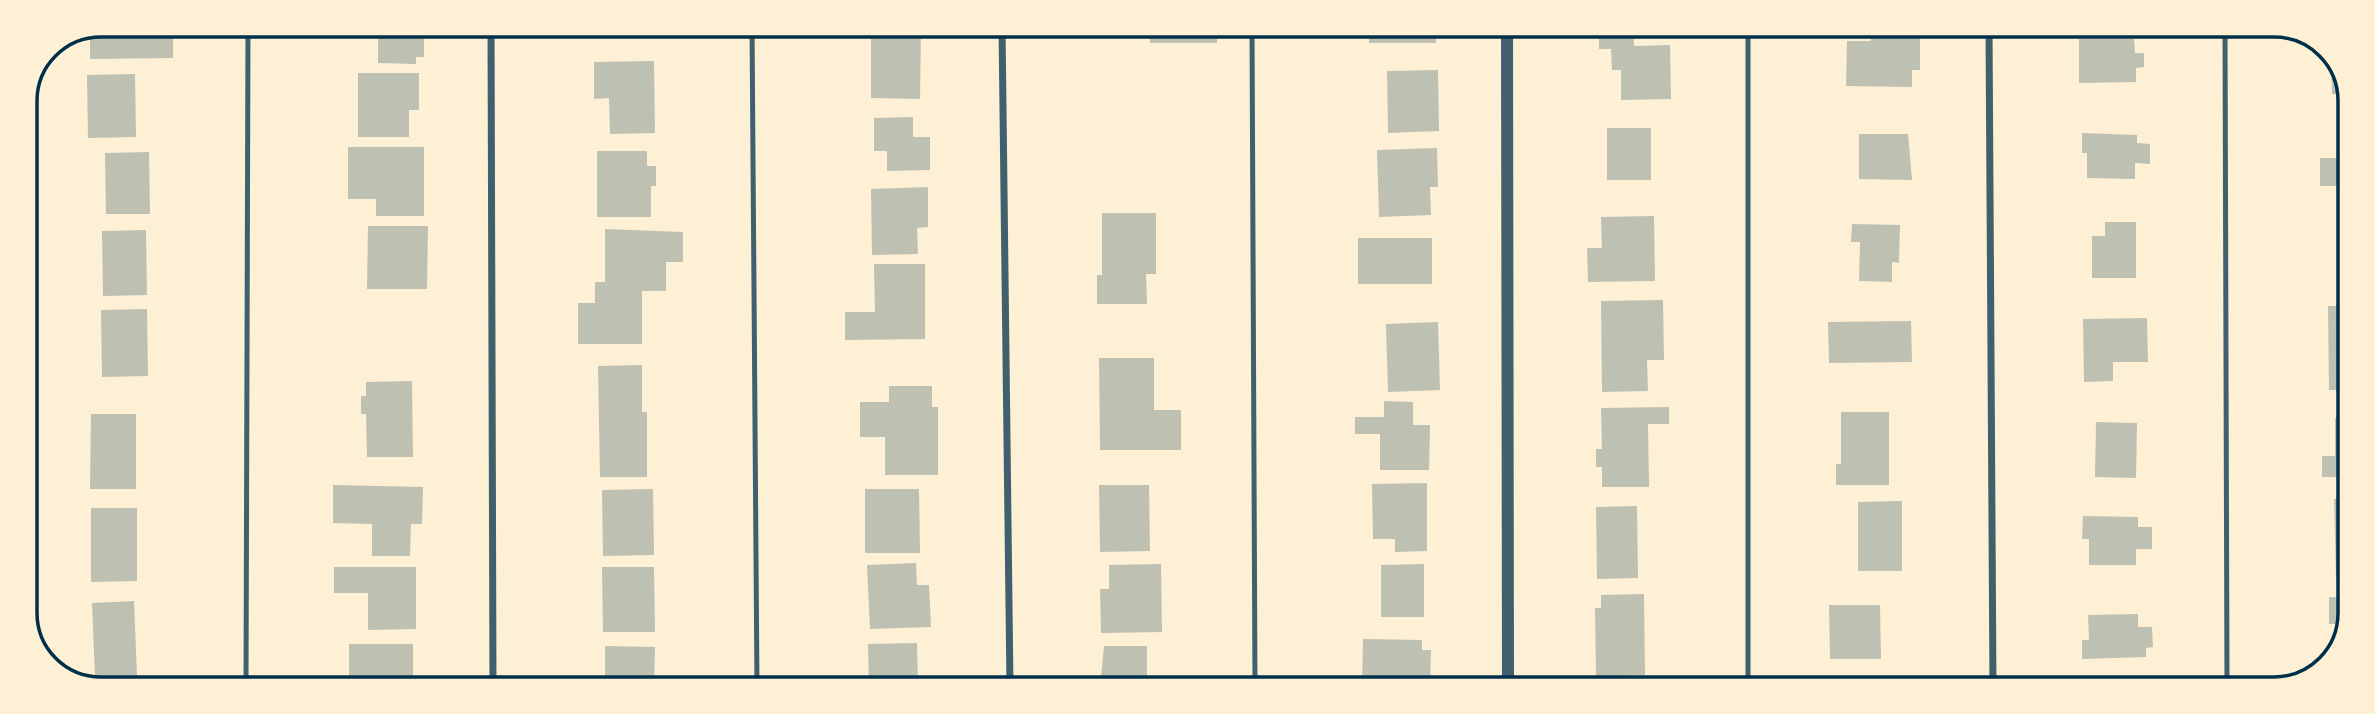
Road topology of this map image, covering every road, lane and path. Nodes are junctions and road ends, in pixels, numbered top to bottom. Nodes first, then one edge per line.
1 (248, 37) edge
2 (491, 37) edge
3 (751, 37) edge
4 (1002, 37) edge
5 (1252, 37) edge
6 (1507, 37) edge
7 (1748, 37) edge
8 (1989, 37) edge
9 (2225, 37) edge
10 (246, 677) edge
11 (493, 677) edge
12 (757, 677) edge
13 (1010, 677) edge
14 (1255, 677) edge
15 (1508, 677) edge
16 (1748, 677) edge
17 (1993, 677) edge
18 (2227, 677) edge

1 - 10 lane
2 - 11 street
3 - 12 lane
4 - 13 street
5 - 14 lane
6 - 15 street
7 - 16 lane
8 - 17 street
9 - 18 lane

